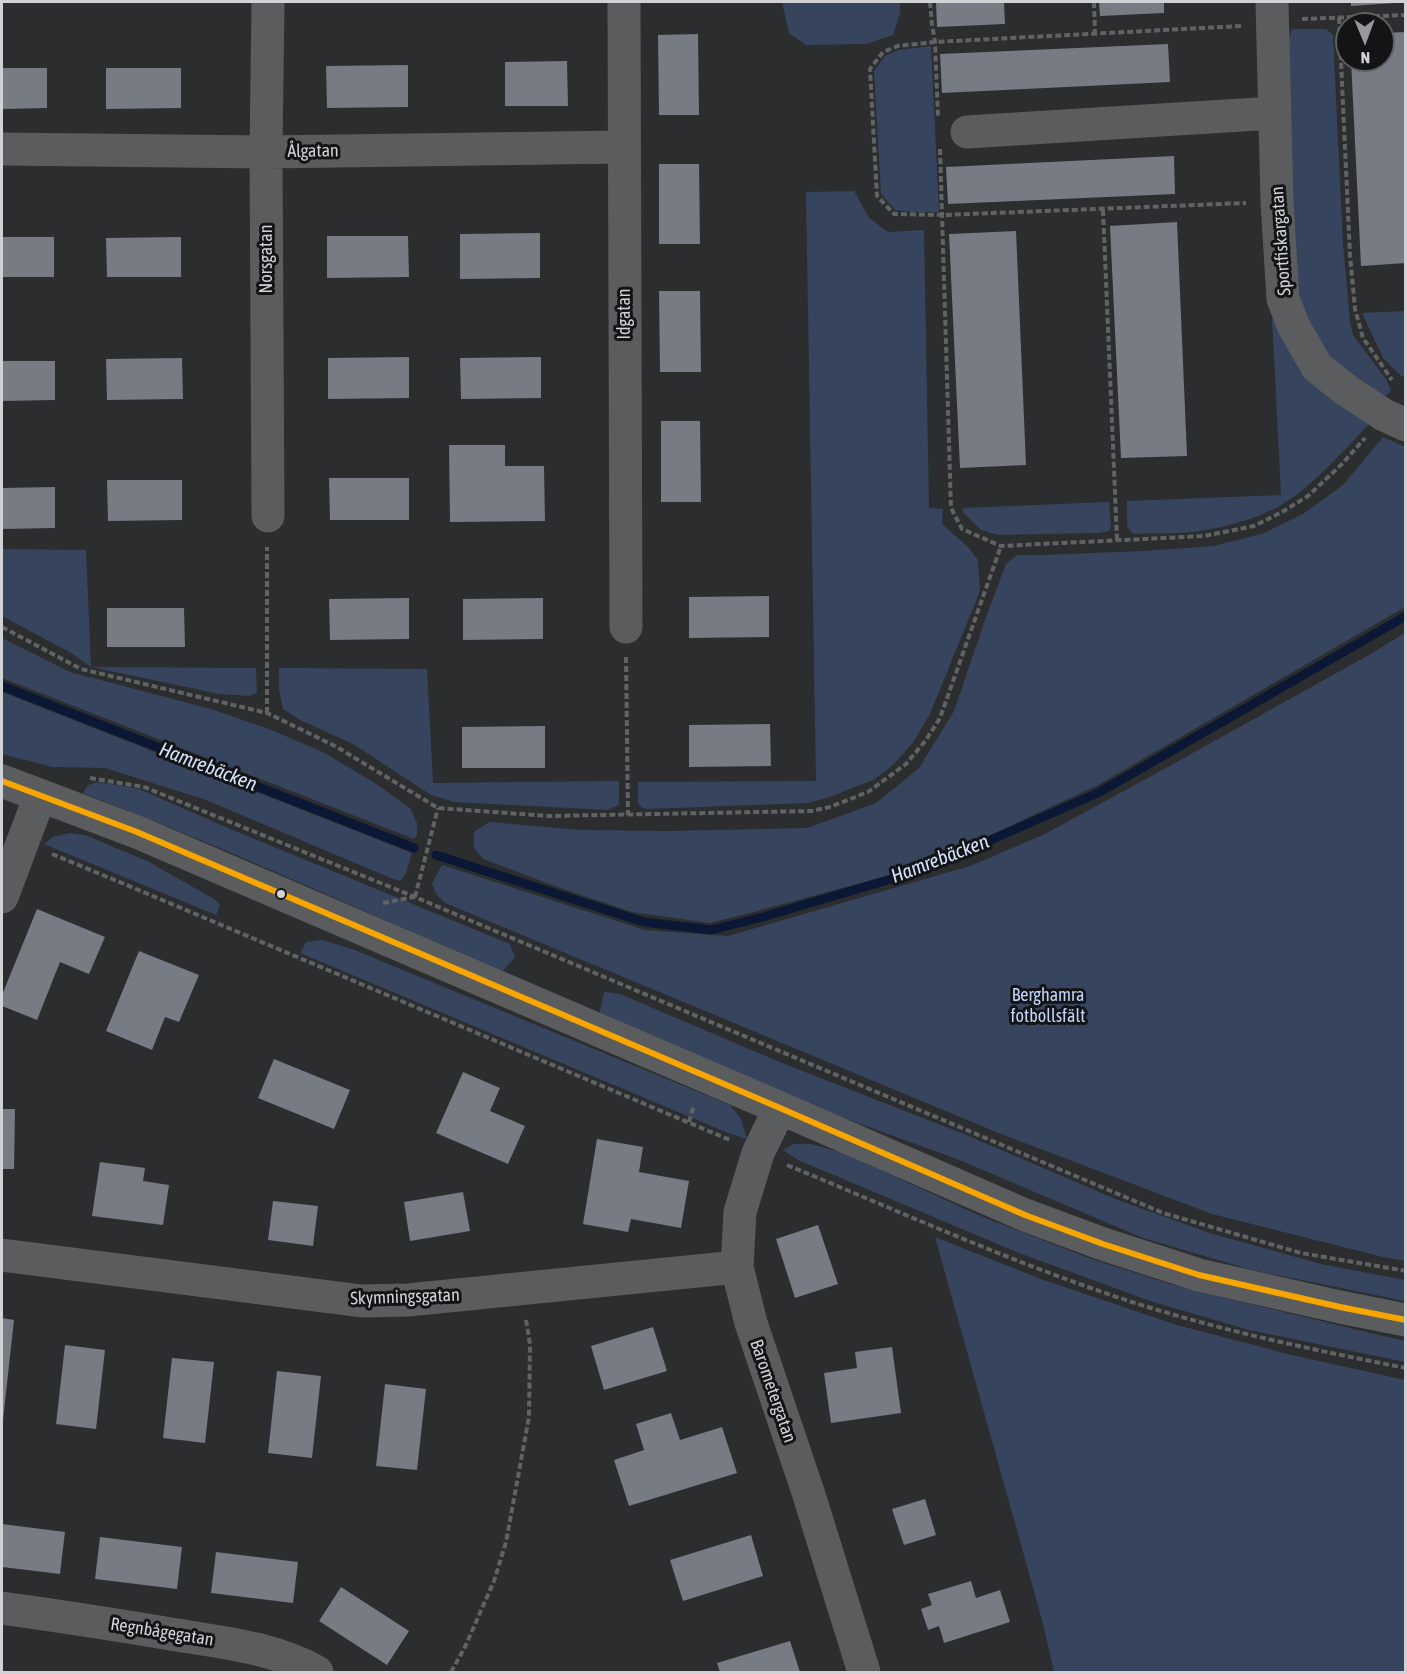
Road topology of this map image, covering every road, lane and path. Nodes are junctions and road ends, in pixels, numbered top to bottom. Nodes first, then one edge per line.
1 (268, 2) edge
2 (624, 2) edge
3 (930, 2) edge
4 (1094, 2) edge
5 (1273, 11) edge
6 (1335, 18) edge
7 (1095, 34) junction
8 (935, 42) junction
9 (1342, 72) edge
10 (1274, 113) junction
11 (949, 133) junction
12 (624, 147) junction
13 (2, 149) edge
14 (266, 152) junction
15 (1277, 202) junction
16 (1103, 210) junction
17 (943, 215) junction
18 (1396, 410) edge
19 (267, 516) joint
20 (1117, 540) junction
21 (1001, 546) junction
22 (2, 627) edge
23 (626, 627) joint
24 (267, 713) junction
25 (85, 778) dead end
26 (2, 781) edge
27 (40, 796) junction
28 (438, 808) junction
29 (628, 815) junction
30 (22, 842) junction
31 (2, 897) edge
32 (415, 897) junction
33 (780, 1108) junction
34 (758, 1153) junction
35 (2, 1255) edge
36 (737, 1267) junction
37 (1406, 1271) edge
38 (521, 1290) junction
39 (1406, 1320) edge
40 (1406, 1368) edge
41 (2, 1608) edge
42 (317, 1672) edge
43 (452, 1672) edge
44 (864, 1672) edge

1 - 14 street, Norsgatan
2 - 12 street, Idgatan
3 - 8 path
4 - 7 path
5 - 6 path
5 - 7 path
5 - 10 street, Sportfiskargatan
7 - 8 path
8 - 11 path
8 - 17 path
9 - 18 path
10 - 11 street
10 - 15 street, Sportfiskargatan
11 - 17 path
12 - 14 street, Ålgatan
12 - 23 street, Idgatan
13 - 14 street, Ålgatan
14 - 19 street, Norsgatan
15 - 16 path
15 - 18 street, Sportfiskargatan
16 - 17 path
16 - 20 path
17 - 21 path
18 - 20 path
19 - 24 path
20 - 21 path
21 - 29 path
22 - 24 path
23 - 29 path
24 - 28 path
25 - 32 path
26 - 27 street
27 - 30 street
27 - 33 street
28 - 29 path
28 - 32 path
30 - 31 street
30 - 34 path
32 - 37 path
33 - 34 street, Barometergatan
33 - 39 street
34 - 36 street, Barometergatan
34 - 40 path
35 - 38 street, Skymningsgatan
36 - 38 street, Skymningsgatan
36 - 44 street, Barometergatan
38 - 43 path
41 - 42 street, Regnbågegatan

